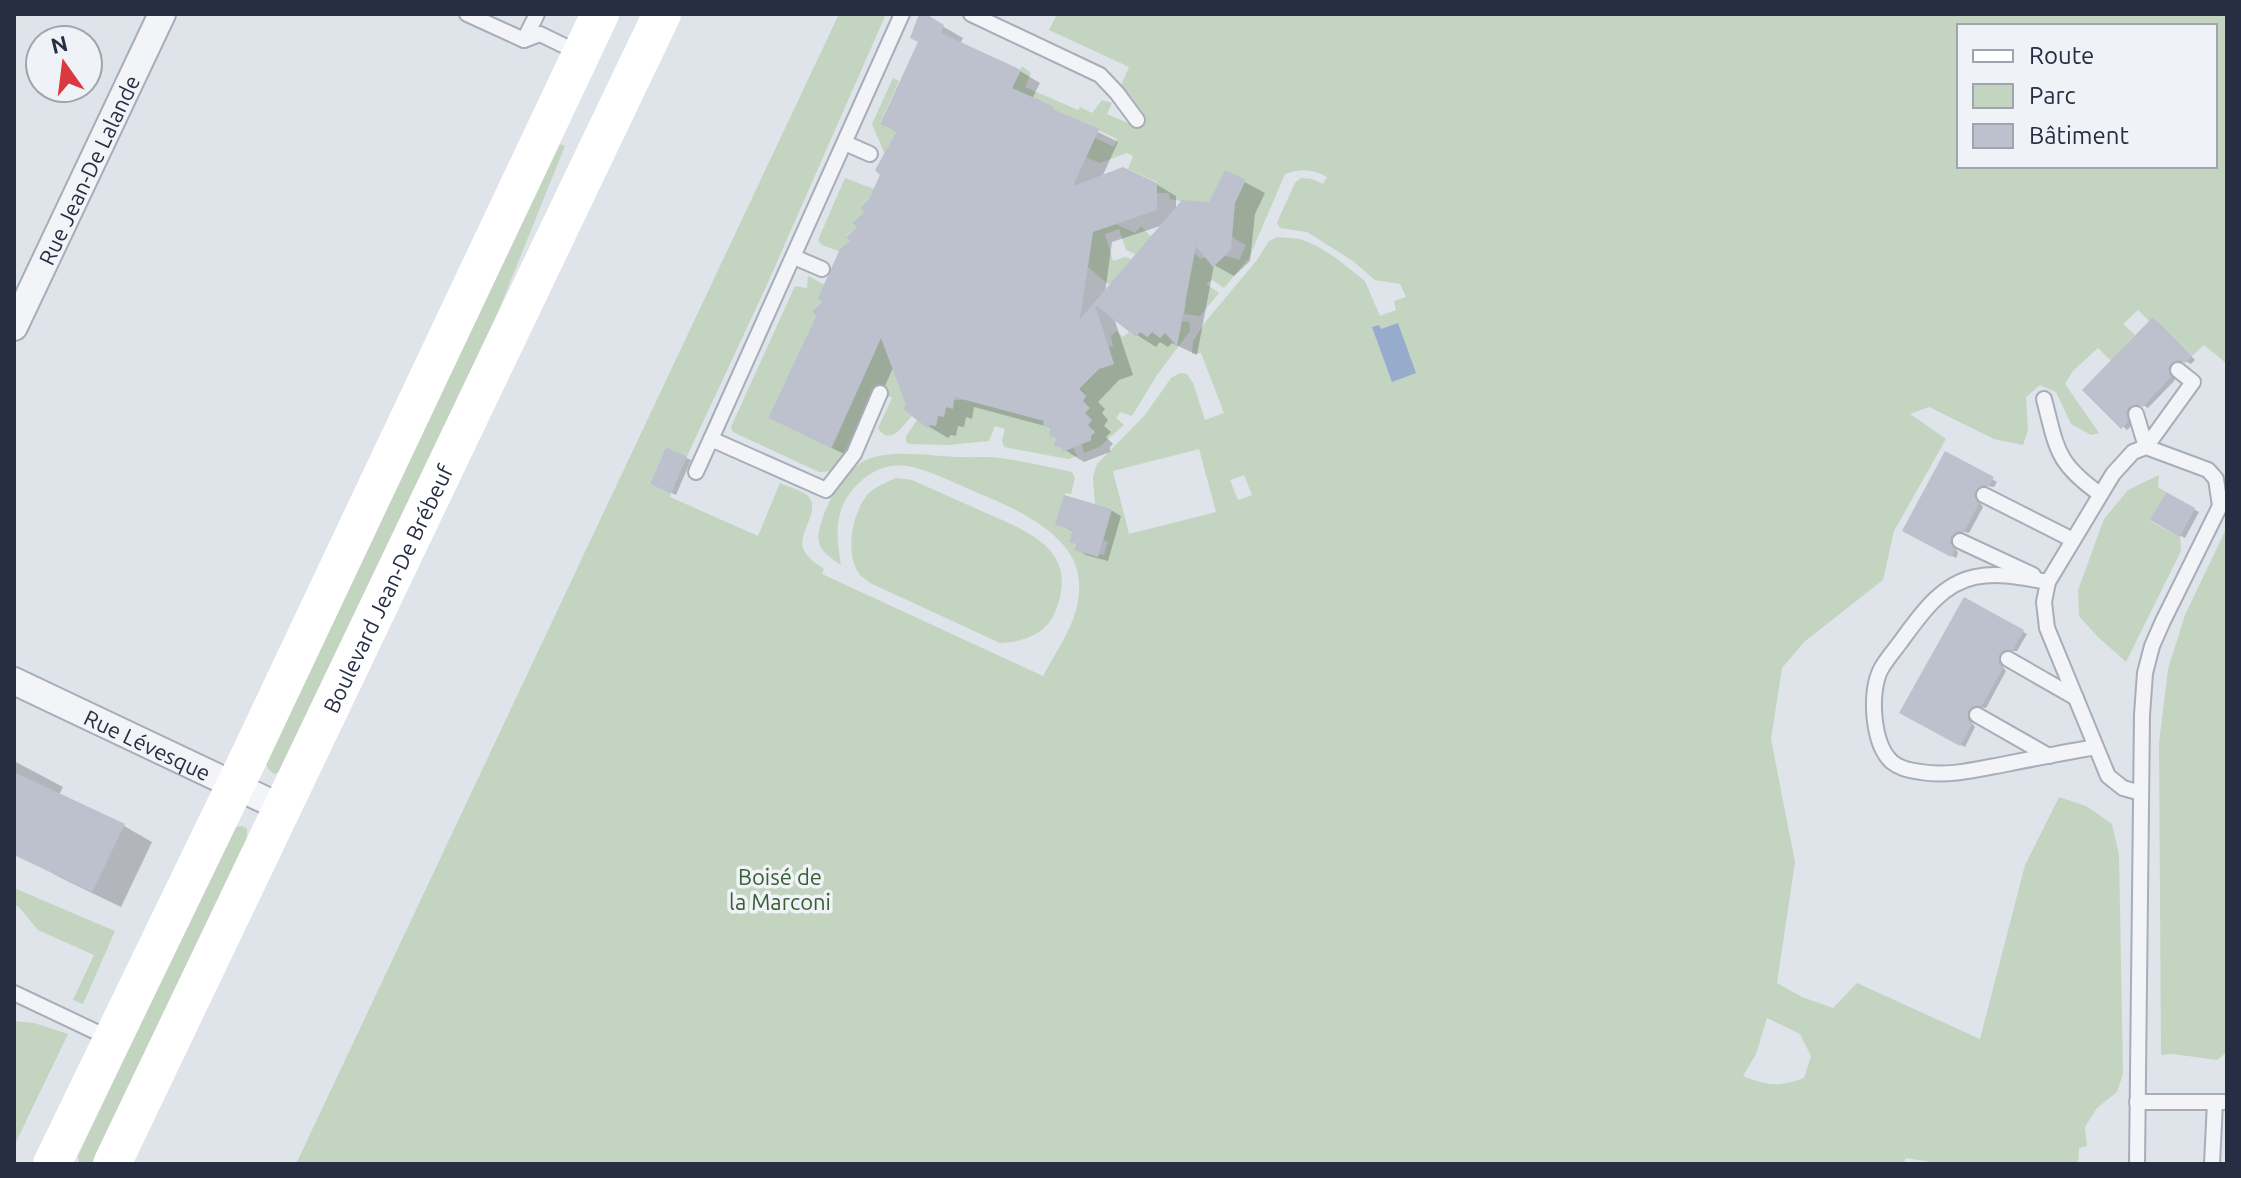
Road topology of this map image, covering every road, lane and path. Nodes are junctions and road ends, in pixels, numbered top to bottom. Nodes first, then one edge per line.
1 (162, 14) edge
2 (467, 14) edge
3 (537, 14) edge
4 (600, 14) edge
5 (662, 14) edge
6 (902, 14) edge
7 (971, 14) edge
8 (524, 40) junction
9 (581, 54) junction
10 (1137, 120) dead end
11 (845, 143) junction
12 (870, 154) dead end
13 (794, 257) junction
14 (822, 269) dead end
15 (14, 327) edge
16 (2178, 370) dead end
17 (880, 393) dead end
18 (2044, 399) dead end
19 (2136, 414) dead end
20 (711, 439) junction
21 (2146, 447) junction
22 (696, 472) dead end
23 (2221, 477) edge
24 (2100, 494) junction
25 (1984, 495) dead end
26 (2073, 540) junction
27 (1960, 541) dead end
28 (2048, 582) junction
29 (2008, 659) dead end
30 (14, 681) edge
31 (2076, 698) junction
32 (1977, 715) dead end
33 (2096, 747) junction
34 (2049, 756) junction
35 (234, 786) junction
36 (2141, 793) junction
37 (282, 808) junction
38 (14, 993) edge
39 (112, 1040) junction
40 (2137, 1102) junction
41 (2221, 1102) edge
42 (52, 1164) edge
43 (112, 1164) edge
44 (2137, 1164) edge
45 (2212, 1164) edge

1 - 15 street, Rue Jean-De Lalande
2 - 8 lane
3 - 8 lane
4 - 9 main road
5 - 37 main road, Boulevard Jean-De Brébeuf
6 - 11 lane
7 - 10 lane
8 - 9 lane
9 - 35 main road
11 - 12 lane
11 - 13 lane
13 - 14 lane
13 - 20 lane
16 - 21 lane
17 - 20 lane
18 - 24 lane
19 - 21 lane
20 - 22 lane
21 - 23 lane
21 - 24 lane
23 - 36 lane
24 - 26 lane
25 - 26 lane
26 - 28 lane
27 - 28 lane
28 - 31 lane
28 - 34 lane
29 - 31 lane
30 - 35 street, Rue Lévesque
31 - 33 lane
32 - 34 lane
33 - 34 lane
33 - 36 lane
35 - 37 street, Rue Lévesque
35 - 39 main road
36 - 40 lane
37 - 43 main road, Boulevard Jean-De Brébeuf
38 - 39 lane
39 - 42 main road
40 - 41 lane
40 - 44 lane
41 - 45 lane

